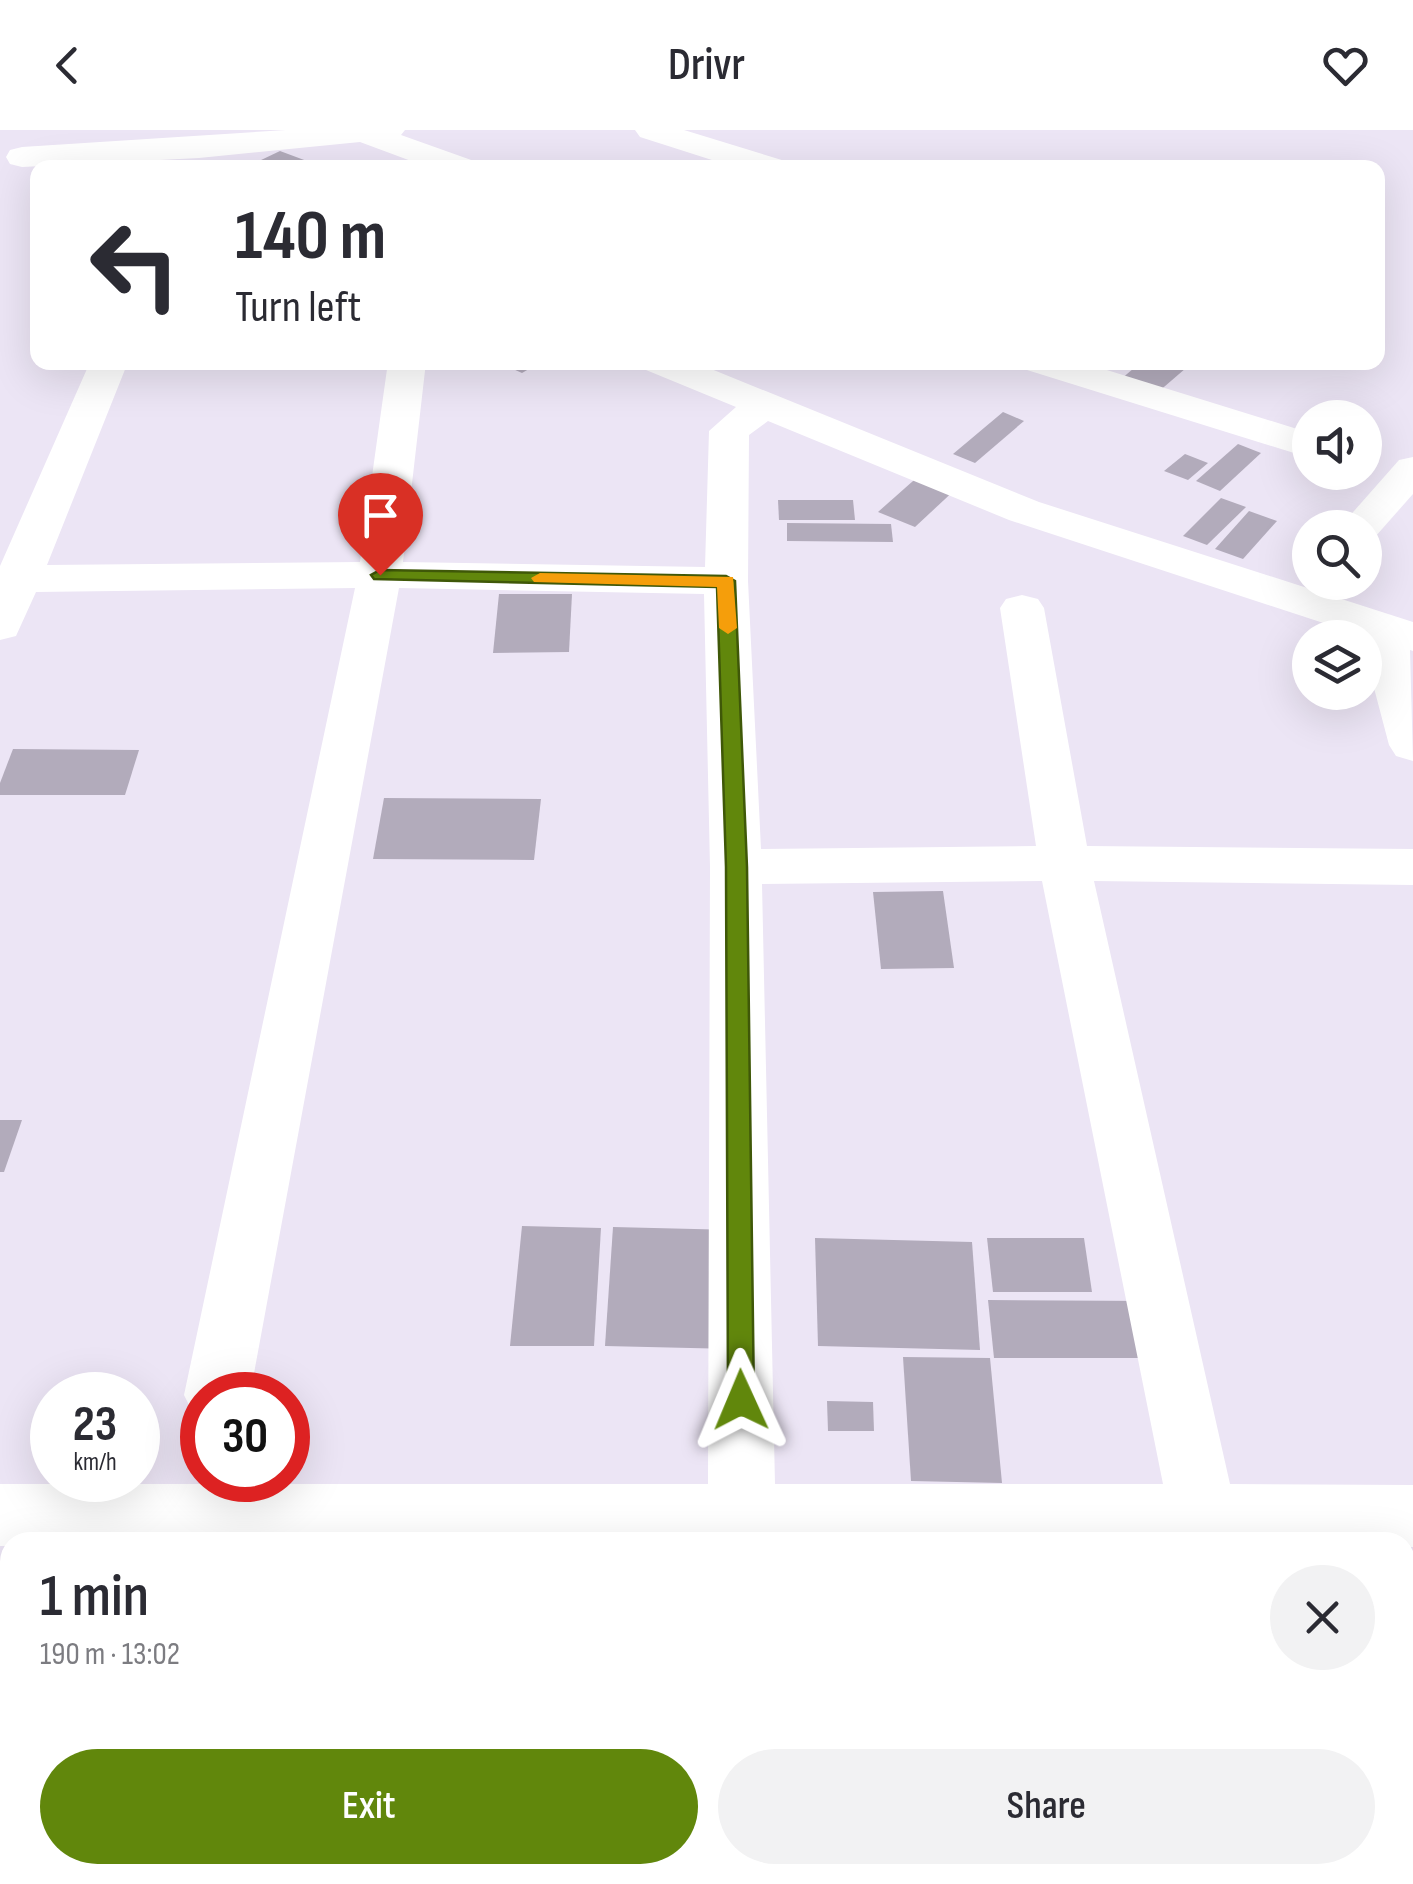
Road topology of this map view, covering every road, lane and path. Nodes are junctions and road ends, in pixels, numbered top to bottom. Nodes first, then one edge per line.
1 (652, 130) edge
2 (375, 131) edge
3 (199, 148) edge
4 (22, 157) dead end
5 (443, 160) edge
6 (748, 160) edge
7 (105, 370) edge
8 (405, 370) edge
9 (691, 370) edge
10 (1066, 370) edge
11 (756, 386) edge
12 (1292, 440) edge
13 (1382, 462) edge
14 (1413, 469) edge
15 (1376, 510) edge
16 (380, 575) junction
17 (10, 579) edge
18 (726, 581) junction
19 (1292, 589) edge
20 (1321, 600) edge
21 (1022, 608) dead end
22 (0, 626) edge
23 (1397, 633) edge
24 (1413, 745) edge
25 (1064, 863) junction
26 (736, 867) junction
27 (1413, 867) edge
28 (222, 1372) edge
29 (218, 1510) edge
30 (0, 1516) edge
31 (1413, 1516) edge
32 (742, 1528) edge
33 (1206, 1530) edge

1 - 6 street
2 - 3 street
2 - 5 street
3 - 4 street
7 - 17 street
8 - 16 street
9 - 11 street
10 - 12 street
11 - 18 street
11 - 19 street
13 - 14 street
14 - 15 street
16 - 17 street
16 - 18 street
16 - 28 street
17 - 22 street
18 - 26 street
20 - 23 street
21 - 25 street
23 - 24 street
25 - 26 street
25 - 27 street
25 - 33 street
26 - 32 street
29 - 30 street
29 - 32 street
31 - 33 street
32 - 33 street

